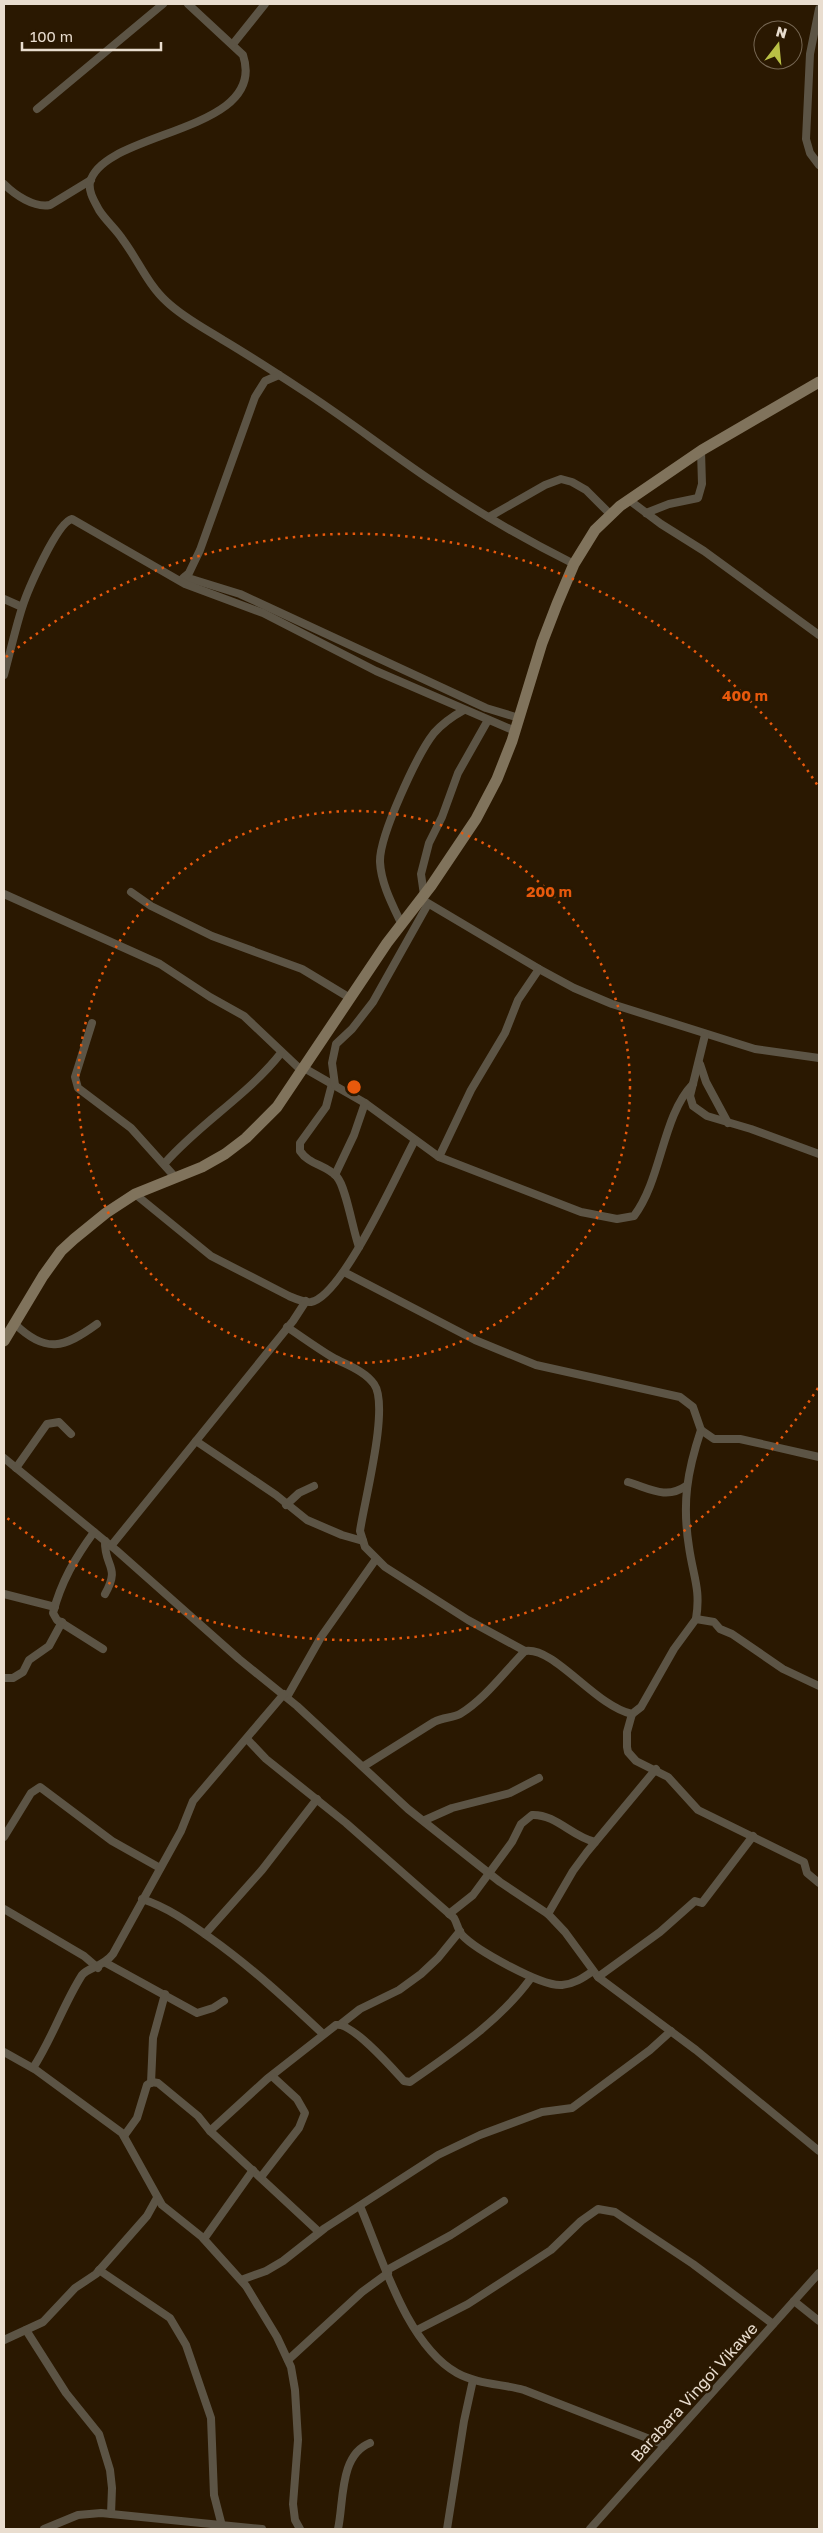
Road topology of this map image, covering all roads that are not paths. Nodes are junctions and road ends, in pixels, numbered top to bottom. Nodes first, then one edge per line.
1 (164, 4) edge
2 (188, 4) edge
3 (266, 4) edge
4 (819, 9) edge
5 (233, 44) junction
6 (37, 109) dead end
7 (819, 165) edge
8 (91, 180) junction
9 (4, 184) edge
10 (279, 375) junction
11 (819, 382) edge
12 (701, 451) junction
13 (629, 500) junction
14 (646, 513) junction
15 (610, 514) junction
16 (489, 517) junction
17 (574, 564) junction
18 (182, 579) junction
19 (4, 599) edge
20 (22, 607) junction
21 (819, 635) edge
22 (4, 675) edge
23 (464, 710) junction
24 (519, 718) junction
25 (488, 720) junction
26 (515, 731) junction
27 (131, 892) dead end
28 (4, 894) edge
29 (424, 900) junction
30 (401, 923) junction
31 (539, 969) junction
32 (350, 998) junction
33 (92, 1023) dead end
34 (705, 1035) junction
35 (281, 1053) junction
36 (819, 1058) edge
37 (699, 1059) junction
38 (303, 1069) junction
39 (334, 1084) junction
40 (693, 1084) junction
41 (366, 1103) junction
42 (728, 1123) junction
43 (415, 1140) junction
44 (819, 1154) edge
45 (439, 1157) junction
46 (165, 1164) junction
47 (335, 1175) junction
48 (175, 1177) junction
49 (135, 1194) junction
50 (359, 1247) junction
51 (344, 1272) junction
52 (306, 1302) junction
53 (15, 1324) junction
54 (98, 1324) dead end
55 (287, 1327) junction
56 (4, 1341) edge
57 (701, 1430) junction
58 (71, 1434) dead end
59 (196, 1441) junction
60 (819, 1456) edge
61 (4, 1458) edge
62 (16, 1468) junction
63 (628, 1482) dead end
64 (314, 1486) dead end
65 (686, 1486) junction
66 (286, 1504) junction
67 (94, 1532) junction
68 (363, 1541) junction
69 (108, 1544) junction
70 (376, 1559) junction
71 (4, 1594) edge
72 (105, 1594) dead end
73 (55, 1607) junction
74 (696, 1619) junction
75 (62, 1622) junction
76 (103, 1649) dead end
77 (525, 1650) junction
78 (4, 1678) edge
79 (819, 1686) edge
80 (286, 1696) junction
81 (632, 1714) junction
82 (247, 1739) junction
83 (364, 1766) junction
84 (656, 1769) junction
85 (539, 1778) dead end
86 (317, 1799) junction
87 (425, 1820) junction
88 (4, 1836) edge
89 (753, 1836) junction
90 (595, 1842) junction
91 (160, 1868) junction
92 (488, 1872) junction
93 (819, 1883) edge
94 (142, 1899) junction
95 (4, 1909) edge
96 (449, 1914) junction
97 (548, 1914) junction
98 (460, 1931) junction
99 (205, 1934) junction
100 (106, 1963) junction
101 (98, 1968) junction
102 (596, 1974) junction
103 (531, 1978) junction
104 (164, 1994) junction
105 (224, 2001) dead end
106 (341, 2024) junction
107 (671, 2031) junction
108 (323, 2034) junction
109 (4, 2052) edge
110 (33, 2068) junction
111 (272, 2076) junction
112 (151, 2083) junction
113 (210, 2132) junction
114 (124, 2136) junction
115 (819, 2151) edge
116 (253, 2170) junction
117 (261, 2177) junction
118 (157, 2198) junction
119 (504, 2201) dead end
120 (360, 2206) junction
121 (319, 2232) junction
122 (204, 2239) junction
123 (99, 2270) junction
124 (387, 2272) junction
125 (819, 2273) edge
126 (241, 2280) junction
127 (794, 2301) junction
128 (819, 2321) edge
129 (773, 2324) junction
130 (26, 2330) junction
131 (417, 2330) junction
132 (4, 2340) edge
133 (288, 2360) junction
134 (473, 2380) junction
135 (370, 2443) dead end
136 (664, 2445) junction
137 (111, 2514) junction
138 (222, 2526) junction
139 (44, 2529) edge
140 (262, 2529) edge
141 (300, 2529) edge
142 (338, 2529) edge
143 (447, 2529) edge
144 (590, 2529) edge

1 - 6 street
2 - 5 street
3 - 5 street
4 - 7 street
5 - 8 street
8 - 9 street
8 - 10 street
10 - 16 street
10 - 18 street
11 - 12 street
12 - 13 street
12 - 14 street
13 - 14 street
13 - 15 street
14 - 21 street
15 - 16 street
15 - 17 street
16 - 17 street
17 - 24 street
18 - 20 street
18 - 23 street
18 - 24 street
19 - 20 street
20 - 22 street
23 - 25 street
23 - 30 street
24 - 26 street
25 - 26 street
25 - 29 street
26 - 29 street
27 - 32 street
28 - 35 street
29 - 30 street
29 - 31 street
29 - 39 street
30 - 32 street
31 - 34 street
31 - 45 street
32 - 38 street
33 - 46 street
34 - 36 street
34 - 37 street
35 - 38 street
35 - 46 street
37 - 40 street
37 - 42 street
38 - 39 street
38 - 48 street
39 - 41 street
39 - 47 street
40 - 42 street
40 - 45 street
41 - 43 street
41 - 47 street
42 - 44 street
43 - 45 street
43 - 50 street
46 - 48 street
47 - 50 street
48 - 49 street
49 - 52 street
49 - 53 street
50 - 51 street
51 - 52 street
51 - 57 street
52 - 55 street
53 - 54 street
53 - 56 street
55 - 59 street
55 - 68 street
57 - 60 street
57 - 65 street
58 - 62 street
59 - 66 street
59 - 69 street
61 - 62 street
62 - 67 street
63 - 65 street
64 - 66 street
65 - 74 street
66 - 68 street
67 - 69 street
67 - 73 street
68 - 70 street
69 - 72 street
69 - 80 street
70 - 77 street
70 - 80 street
71 - 73 street
73 - 75 street
74 - 79 street
74 - 81 street
75 - 76 street
75 - 78 street
77 - 81 street
77 - 83 street
80 - 82 street
80 - 83 street
81 - 84 street
82 - 86 street
82 - 91 street
83 - 87 street
84 - 89 street
84 - 90 street
85 - 87 street
86 - 96 street
86 - 99 street
87 - 92 street
88 - 91 street
89 - 93 street
89 - 102 street
90 - 92 street
90 - 97 street
91 - 94 street
92 - 96 street
92 - 97 street
94 - 99 street
94 - 100 street
95 - 101 street
96 - 98 street
97 - 102 street
98 - 103 street
98 - 106 street
99 - 108 street
100 - 101 street
100 - 104 street
101 - 110 street
102 - 103 street
102 - 107 street
103 - 106 street
104 - 105 street
104 - 112 street
106 - 108 street
107 - 115 street
107 - 120 street
108 - 111 street
109 - 110 street
110 - 114 street
111 - 113 street
111 - 117 street
112 - 113 street
112 - 114 street
113 - 116 street
114 - 118 street
116 - 117 street
116 - 122 street
117 - 121 street
118 - 122 street
118 - 123 street
119 - 124 street
120 - 121 street
120 - 124 street
121 - 126 street
122 - 126 street
123 - 130 street
123 - 138 street
124 - 131 street
124 - 133 street
125 - 127 street, Barabara Vingoi Vikawe
126 - 133 street
127 - 128 street
127 - 129 street, Barabara Vingoi Vikawe
129 - 131 street
129 - 136 street, Barabara Vingoi Vikawe
130 - 132 street
130 - 137 street
131 - 134 street
133 - 141 street
134 - 136 street
134 - 143 street
135 - 142 street
136 - 144 street, Barabara Vingoi Vikawe
137 - 138 street
137 - 139 street
138 - 140 street

